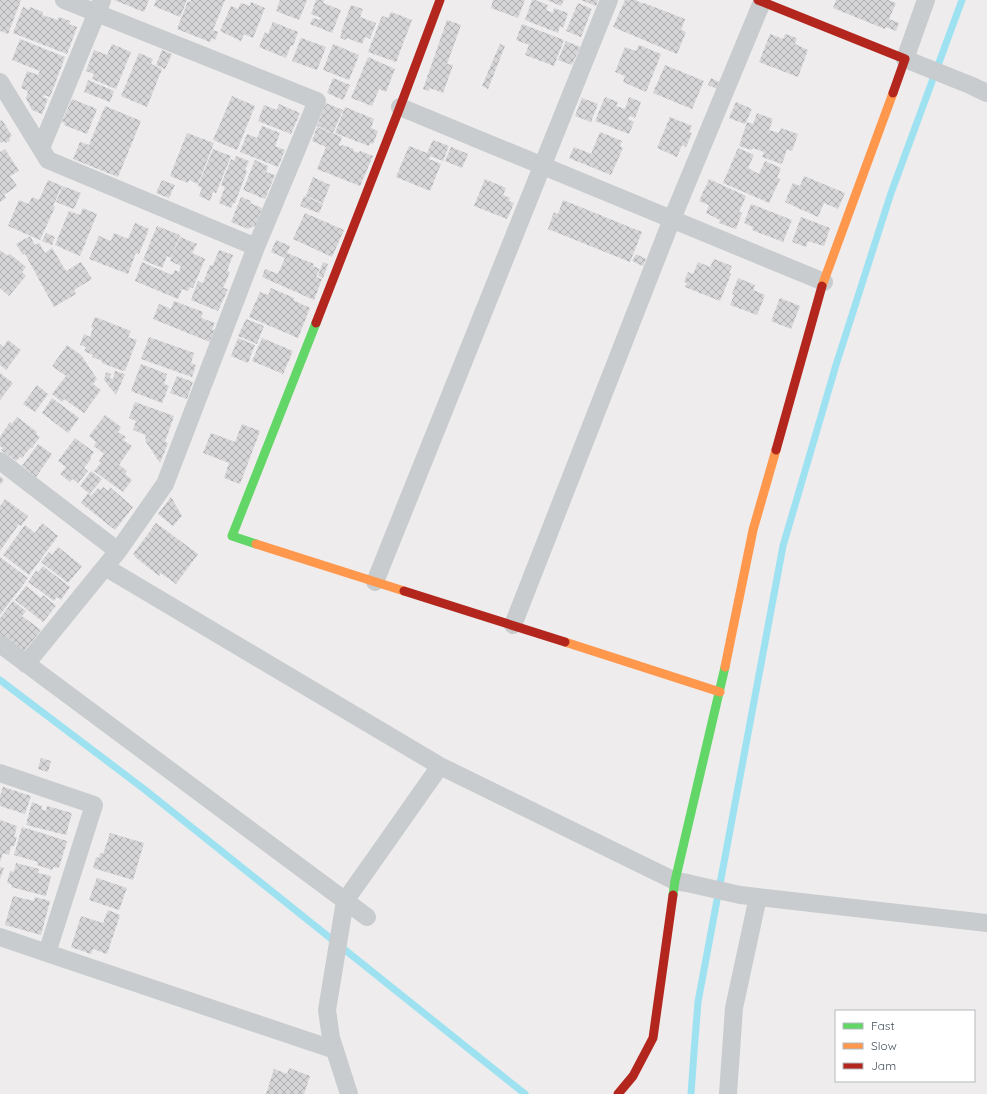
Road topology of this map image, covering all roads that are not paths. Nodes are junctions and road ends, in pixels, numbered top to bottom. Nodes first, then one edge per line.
1 (64, 0) edge
2 (609, 0) edge
3 (926, 0) edge
4 (761, 1) edge
5 (434, 2) edge
6 (99, 7) edge
7 (911, 61) junction
8 (0, 82) edge
9 (987, 93) edge
10 (400, 108) junction
11 (41, 148) junction
12 (543, 166) junction
13 (672, 219) junction
14 (256, 248) junction
15 (824, 282) junction
16 (0, 461) edge
17 (118, 551) junction
18 (105, 567) junction
19 (375, 582) junction
20 (512, 626) junction
21 (0, 644) edge
22 (26, 664) junction
23 (720, 692) junction
24 (440, 766) junction
25 (0, 773) edge
26 (681, 882) junction
27 (758, 897) junction
28 (345, 906) junction
29 (367, 917) dead end
30 (987, 923) edge
31 (0, 937) edge
32 (47, 953) junction
33 (335, 1050) junction
34 (349, 1094) edge
35 (618, 1094) edge
36 (728, 1094) edge

1 - 6 street
2 - 12 street
3 - 7 street
4 - 7 street
4 - 13 street
5 - 10 street
6 - 11 street
6 - 14 street
7 - 9 street
7 - 15 street
8 - 11 street
10 - 12 street
10 - 19 street
11 - 14 street
12 - 13 street
12 - 19 street
13 - 15 street
13 - 20 street
14 - 17 street
15 - 23 street
16 - 17 street
17 - 18 street
18 - 22 street
18 - 24 street
19 - 20 street
20 - 23 street
21 - 22 street
22 - 28 street
23 - 26 street
24 - 26 street
24 - 28 street
25 - 32 street
26 - 27 street
26 - 35 street
27 - 30 street
27 - 36 street
28 - 29 street
28 - 33 street
31 - 32 street
32 - 33 street
33 - 34 street

